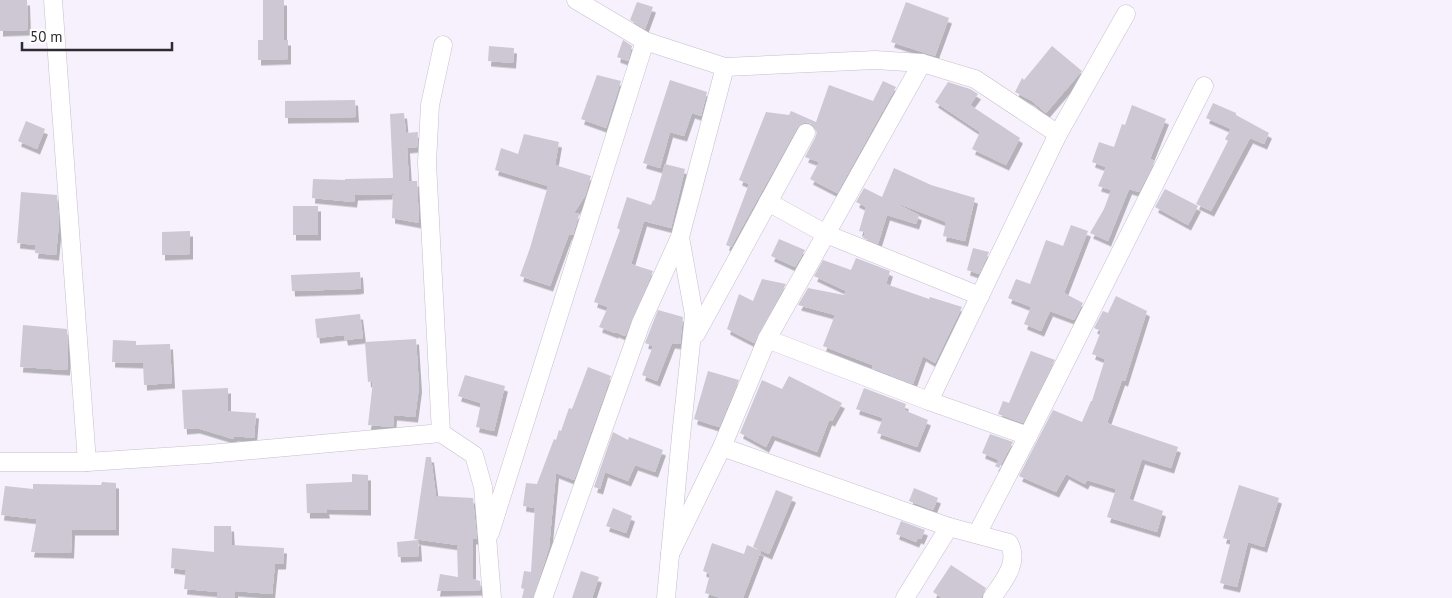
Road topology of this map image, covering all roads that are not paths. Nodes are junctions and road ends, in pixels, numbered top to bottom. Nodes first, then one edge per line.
1 (53, 0) edge
2 (576, 0) edge
3 (1126, 14) dead end
4 (645, 41) junction
5 (443, 45) dead end
6 (922, 63) junction
7 (725, 66) junction
8 (1204, 86) dead end
9 (806, 132) dead end
10 (1058, 134) junction
11 (768, 202) junction
12 (826, 234) junction
13 (680, 237) junction
14 (980, 296) junction
15 (768, 340) junction
16 (691, 343) junction
17 (929, 401) junction
18 (441, 433) junction
19 (1028, 436) junction
20 (722, 447) junction
21 (0, 462) edge
22 (87, 462) junction
23 (949, 527) junction
24 (976, 534) junction
25 (487, 543) junction
26 (670, 554) junction
27 (492, 598) edge
28 (543, 598) edge
29 (666, 598) edge
30 (905, 598) edge
31 (992, 598) edge

1 - 22 street
2 - 4 street
3 - 10 street
4 - 7 street
4 - 25 street
5 - 18 street
6 - 7 street
6 - 10 street
6 - 12 street
7 - 13 street
8 - 19 street
9 - 11 street
10 - 14 street
11 - 12 street
11 - 16 street
12 - 14 street
12 - 15 street
13 - 16 street
13 - 28 street
14 - 17 street
15 - 17 street
15 - 20 street
16 - 26 street
17 - 19 street
18 - 22 street
18 - 25 street
19 - 24 street
20 - 23 street
20 - 26 street
21 - 22 street
23 - 24 street
23 - 30 street
24 - 31 street
25 - 27 street
26 - 29 street

